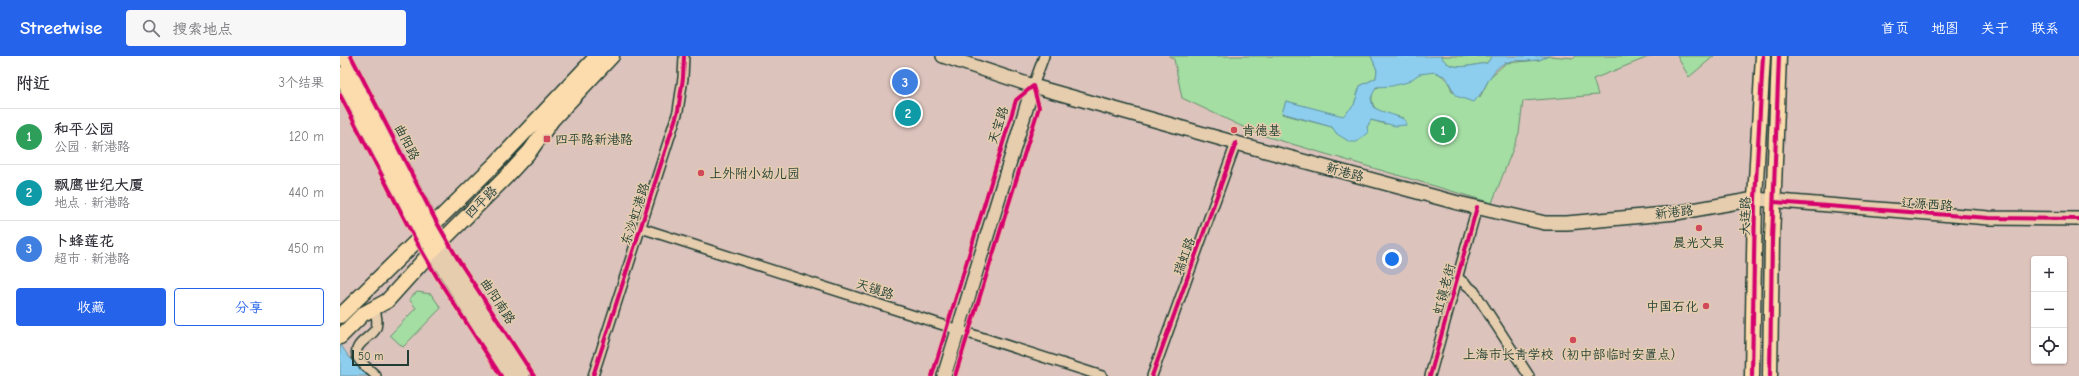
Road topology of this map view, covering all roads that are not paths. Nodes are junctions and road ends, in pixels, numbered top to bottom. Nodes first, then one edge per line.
1 (344, 56) edge
2 (597, 56) edge
3 (612, 56) edge
4 (684, 56) edge
5 (943, 56) edge
6 (1044, 56) edge
7 (1763, 56) edge
8 (1780, 56) edge
9 (340, 74) edge
10 (1033, 86) junction
11 (1236, 143) junction
12 (1755, 200) junction
13 (1774, 202) junction
14 (1477, 208) junction
15 (2079, 218) edge
16 (640, 228) junction
17 (427, 230) junction
18 (436, 246) junction
19 (1458, 278) junction
20 (374, 308) junction
21 (340, 316) edge
22 (958, 329) junction
23 (340, 337) edge
24 (376, 376) edge
25 (511, 376) edge
26 (523, 376) edge
27 (593, 376) edge
28 (944, 376) edge
29 (1102, 376) edge
30 (1152, 376) edge
31 (1430, 376) edge
32 (1529, 376) edge
33 (1752, 376) edge
34 (1770, 376) edge

1 - 17 main road, 曲阳路
2 - 17 main road, 四平路
3 - 18 main road, 四平路
4 - 16 street, 东沙虹港路
5 - 10 street, 新港路
6 - 10 street, 天宝路
7 - 12 main road, 大连路
8 - 13 main road
9 - 17 main road, 曲阳路
10 - 11 street, 新港路
10 - 22 street, 天宝路
11 - 14 street, 新港路
11 - 30 street, 瑞虹路
12 - 13 street, 新港路
12 - 14 street, 新港路
12 - 33 main road, 大连路
13 - 15 street, 辽源西路
13 - 34 main road
14 - 19 street, 虹镇老街
16 - 22 street, 天镇路
16 - 27 street, 东沙虹港路
17 - 18 main road, 曲阳路
17 - 21 main road, 四平路
18 - 20 main road, 四平路
18 - 25 street
18 - 26 street, 曲阳南路
19 - 31 street, 虹镇老街
19 - 32 street
20 - 23 main road, 四平路
20 - 24 street
22 - 28 street, 天宝路
22 - 29 street, 天镇路

